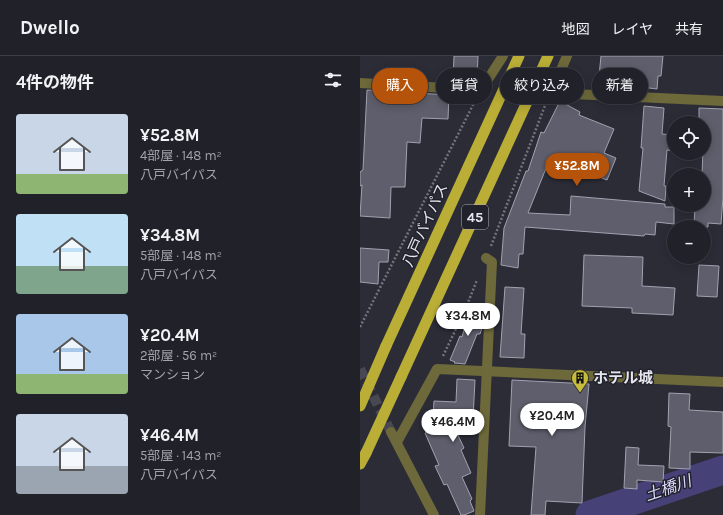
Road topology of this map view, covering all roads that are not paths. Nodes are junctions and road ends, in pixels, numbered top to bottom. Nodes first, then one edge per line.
1 (503, 56) edge
2 (519, 56) edge
3 (548, 56) edge
4 (567, 56) edge
5 (360, 83) edge
6 (723, 101) edge
7 (486, 258) road end
8 (486, 372) junction
9 (723, 382) edge
10 (360, 406) edge
11 (391, 432) tunnel mouth
12 (397, 442) junction
13 (360, 464) edge
14 (434, 515) edge
15 (480, 515) edge

1 - 5 street
2 - 10 highway, 八戸バイパス / 45, bridge
3 - 13 highway, 45, bridge
4 - 6 street
7 - 8 street
8 - 9 street
8 - 12 street
8 - 15 street
11 - 12 street
12 - 14 street

